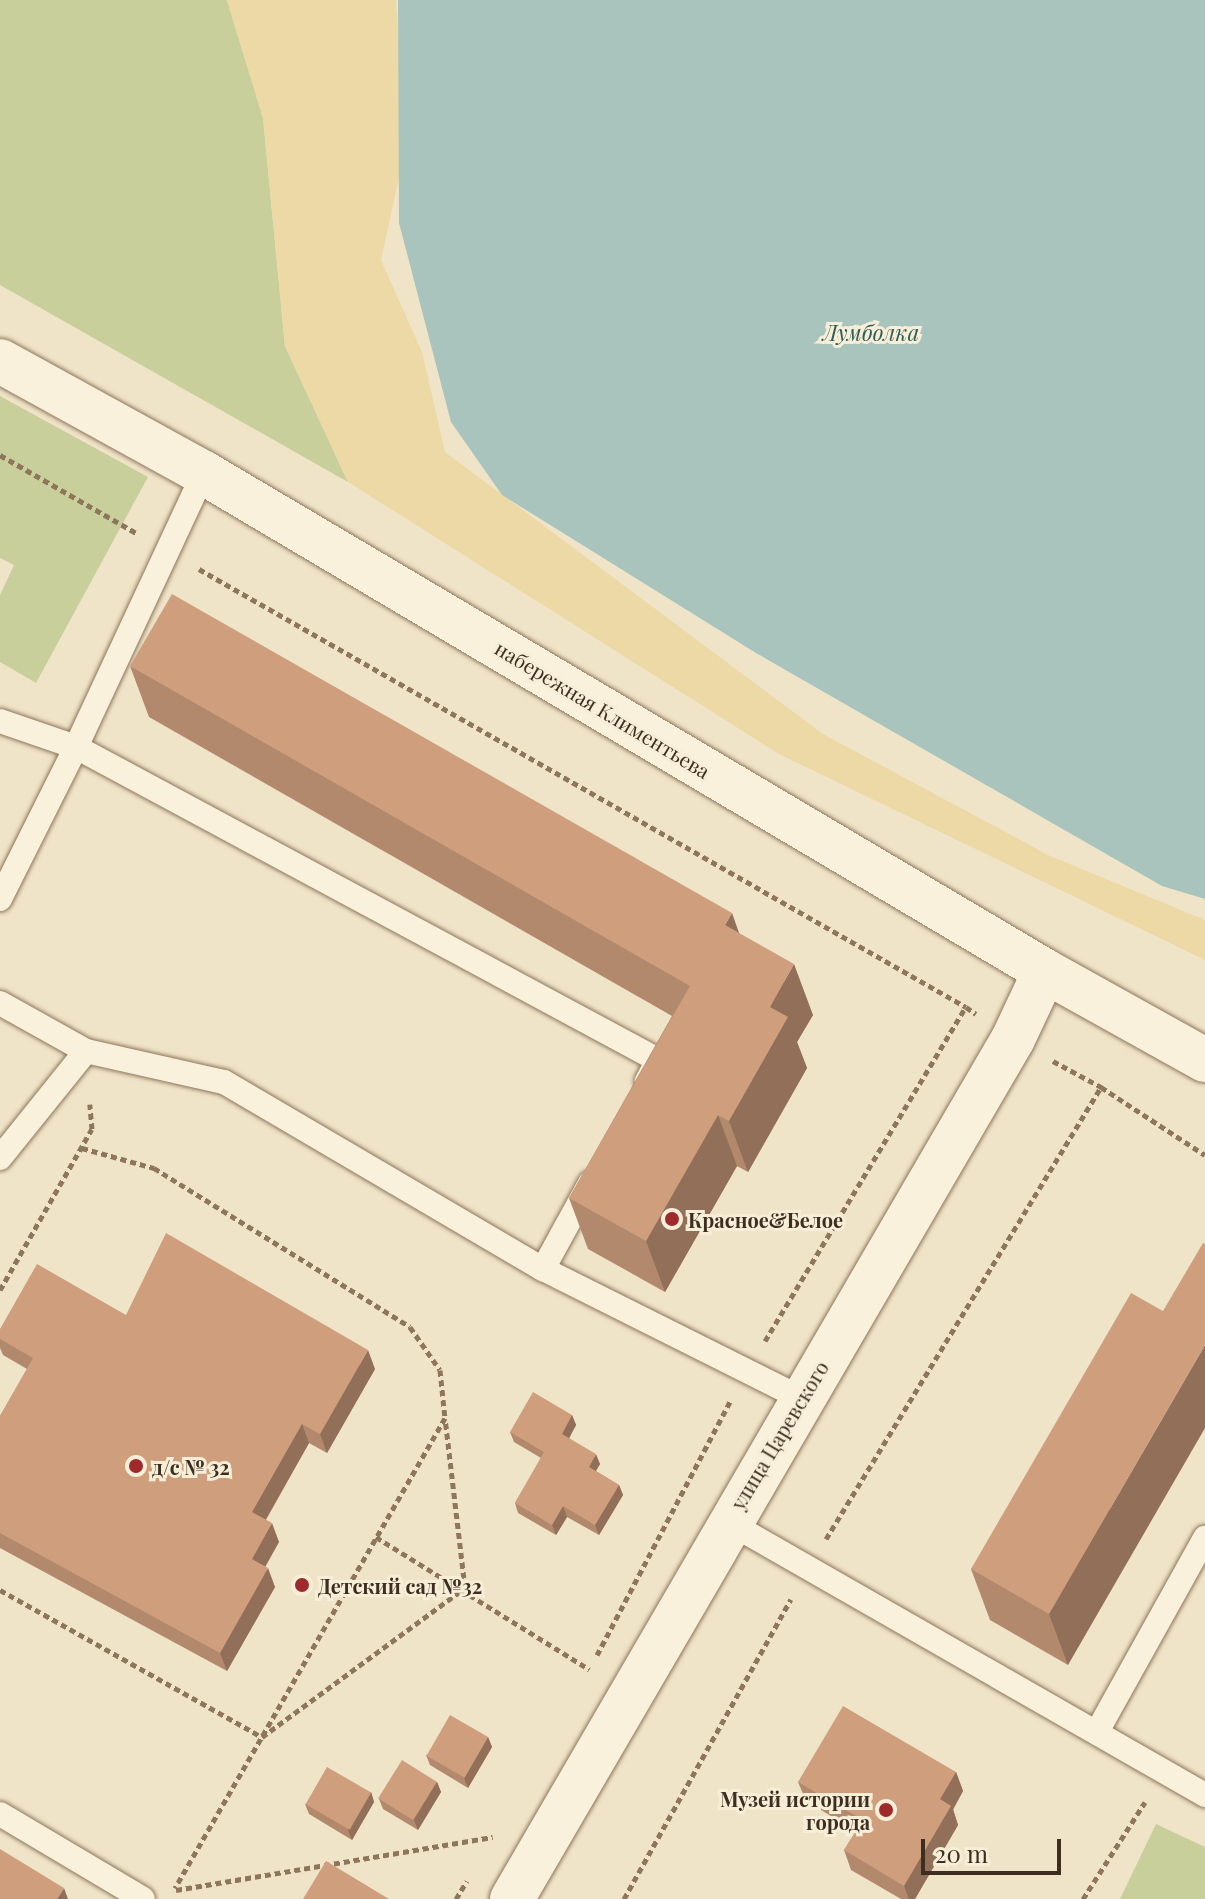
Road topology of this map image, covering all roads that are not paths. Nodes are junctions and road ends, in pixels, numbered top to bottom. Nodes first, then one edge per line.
1 (0, 361) edge
2 (204, 473) junction
3 (0, 721) edge
4 (76, 747) junction
5 (0, 899) edge
6 (1045, 971) junction
7 (0, 1003) edge
8 (86, 1051) junction
9 (1205, 1060) edge
10 (635, 1102) edge
11 (605, 1157) edge
12 (0, 1158) edge
13 (543, 1269) junction
14 (801, 1398) junction
15 (728, 1522) junction
16 (1205, 1538) edge
17 (1098, 1730) junction
18 (1205, 1795) edge
19 (0, 1814) edge
20 (143, 1899) edge
21 (512, 1899) edge

1 - 2 street, набережная Климентьева
2 - 4 lane
2 - 6 street, набережная Климентьева
3 - 4 lane
4 - 5 lane
4 - 10 lane
6 - 9 street, набережная Климентьева
6 - 14 street, улица Царевского
7 - 8 lane
8 - 12 lane
8 - 13 lane
11 - 13 lane
13 - 14 lane
14 - 15 street, улица Царевского
15 - 17 lane
15 - 21 street, улица Царевского
16 - 17 lane
17 - 18 lane
19 - 20 lane

